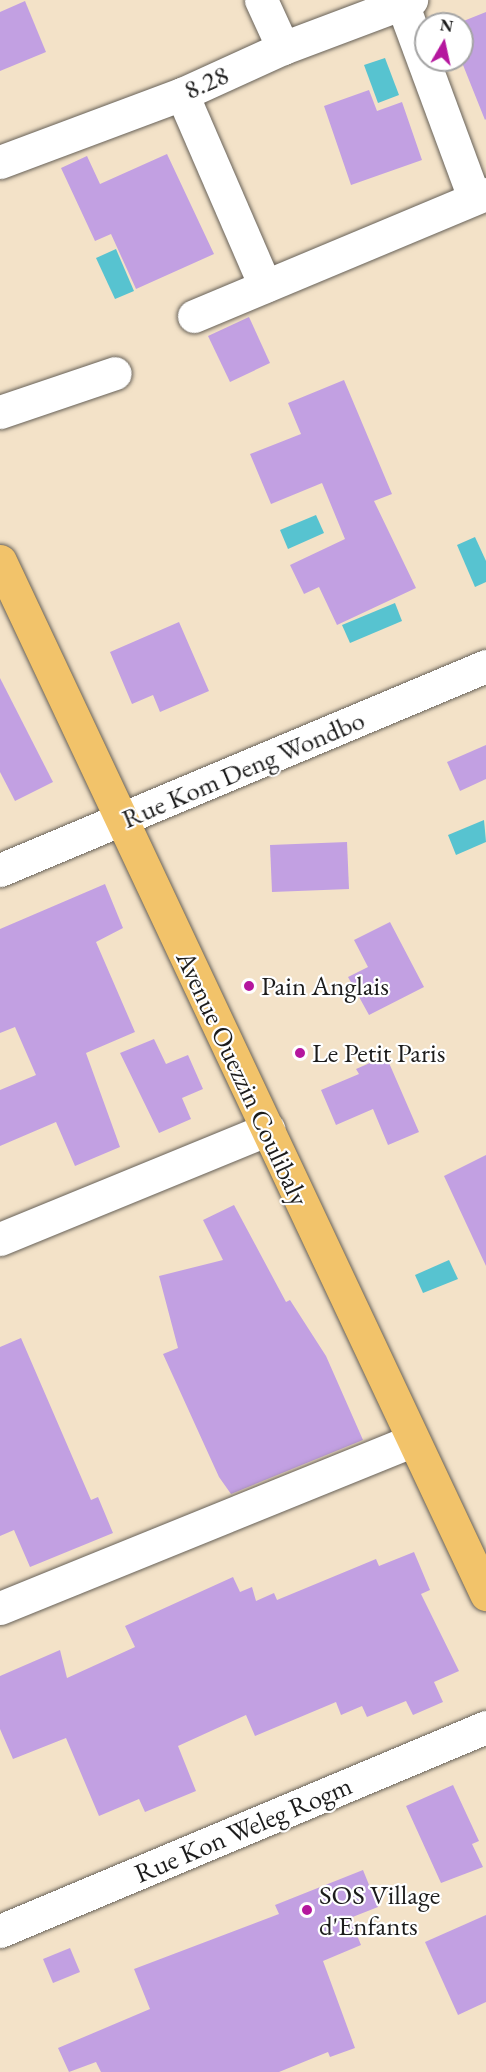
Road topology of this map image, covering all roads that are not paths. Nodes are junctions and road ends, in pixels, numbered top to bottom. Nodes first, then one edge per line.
1 (261, 0) edge
2 (406, 2) edge
3 (283, 48) junction
4 (182, 94) junction
5 (0, 162) edge
6 (480, 196) edge
7 (265, 286) junction
8 (194, 316) dead end
9 (114, 373) dead end
10 (0, 412) edge
11 (0, 561) edge
12 (486, 666) edge
13 (120, 821) junction
14 (0, 870) edge
15 (268, 1129) junction
16 (0, 1239) edge
17 (411, 1441) junction
18 (486, 1594) edge
19 (0, 1608) edge
20 (486, 1727) edge
21 (0, 1931) edge

1 - 3 street
2 - 3 street, 8.28
2 - 6 street
3 - 4 street, 8.28
4 - 5 street, 8.28
4 - 7 street
6 - 7 street
7 - 8 street
9 - 10 street
11 - 13 main road, Avenue Ouezzin Coulibaly
12 - 13 street, Rue Kom Deng Wondbo
13 - 14 street, Rue Kom Deng Wondbo
13 - 15 main road, Avenue Ouezzin Coulibaly
15 - 16 street
15 - 17 main road, Avenue Ouezzin Coulibaly
17 - 18 main road, Avenue Ouezzin Coulibaly
17 - 19 street
20 - 21 street, Rue Kon Weleg Rogm

